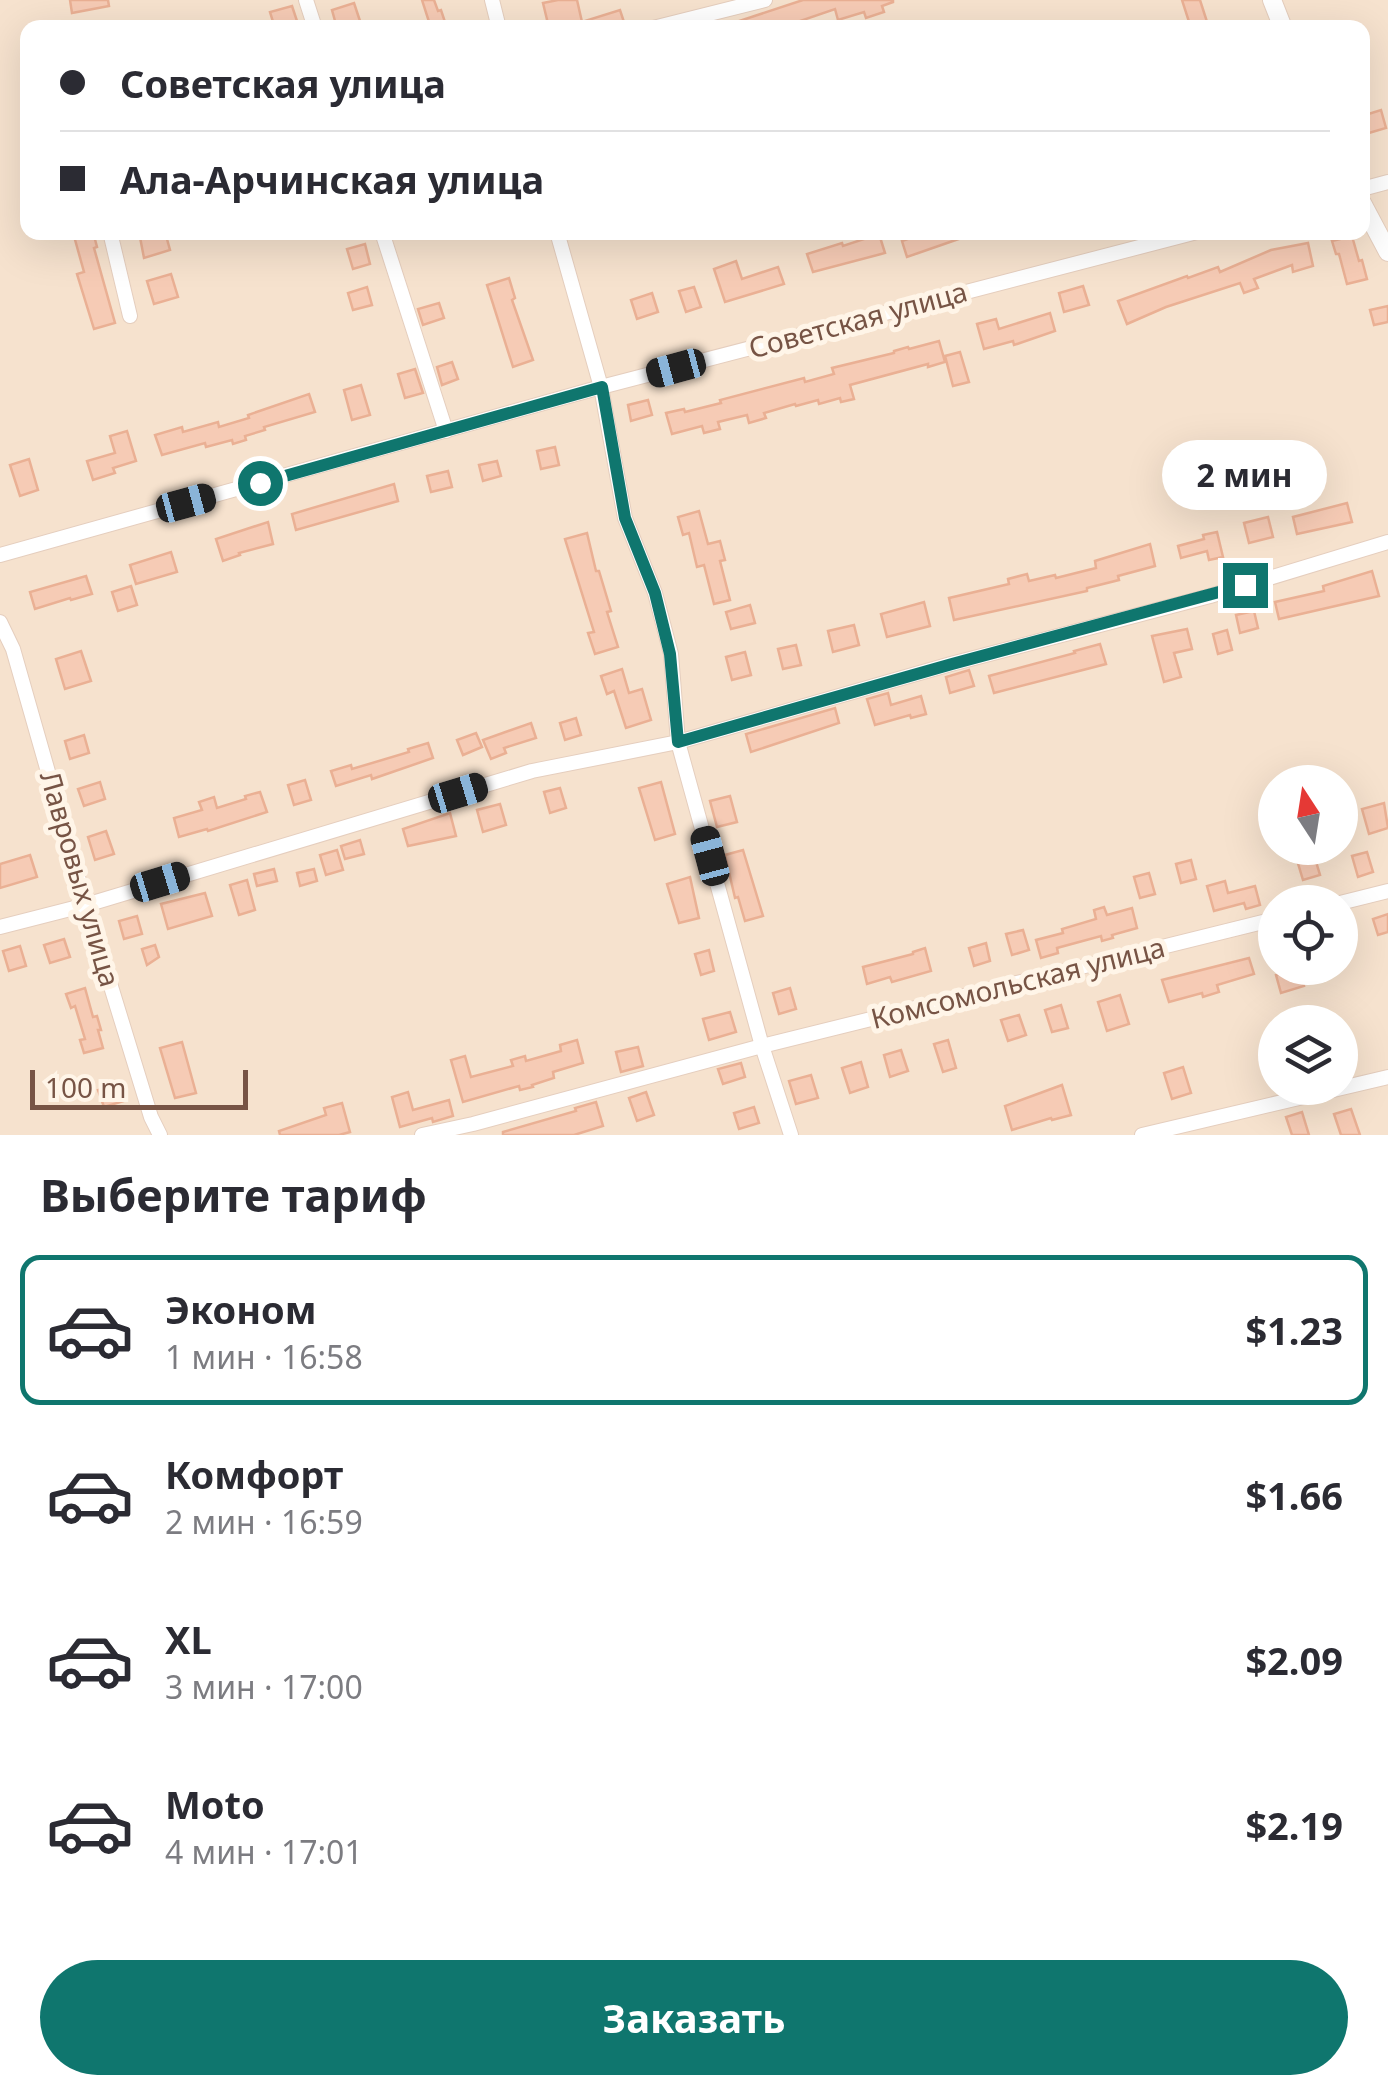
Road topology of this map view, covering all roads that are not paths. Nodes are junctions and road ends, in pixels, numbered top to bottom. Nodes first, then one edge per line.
1 (765, 0) edge
2 (685, 20) edge
3 (1370, 218) edge
4 (112, 240) edge
5 (385, 240) edge
6 (560, 240) edge
7 (1165, 240) edge
8 (1388, 252) edge
9 (130, 316) dead end
10 (602, 387) junction
11 (446, 432) junction
12 (1388, 542) edge
13 (0, 555) edge
14 (0, 622) edge
15 (678, 742) junction
16 (1388, 891) edge
17 (1358, 898) edge
18 (86, 905) junction
19 (1258, 923) edge
20 (0, 927) edge
21 (762, 1046) junction
22 (1388, 1077) edge
23 (160, 1135) edge
24 (422, 1135) edge
25 (791, 1135) edge
26 (1142, 1135) edge

1 - 2 street
3 - 8 street
4 - 9 street
5 - 11 street
6 - 10 street
7 - 10 street, Советская улица
10 - 11 street, Советская улица
10 - 15 street
11 - 13 street, Советская улица
12 - 15 street
14 - 18 street, Лавровых улица
15 - 18 street
15 - 21 street
16 - 17 street
18 - 20 street
18 - 23 street, Лавровых улица
19 - 21 street, Комсомольская улица
21 - 24 street, Комсомольская улица
21 - 25 street
22 - 26 street

